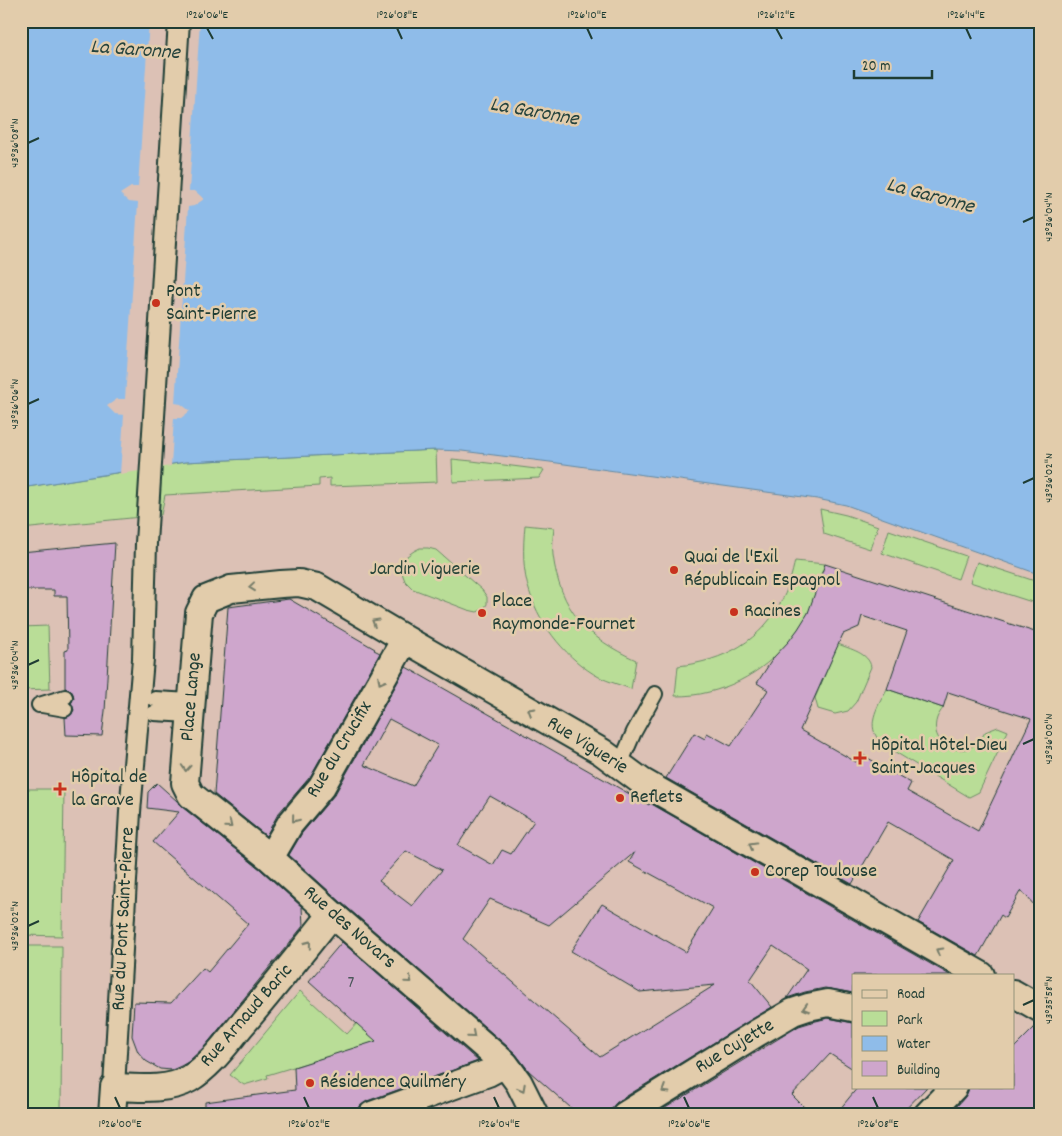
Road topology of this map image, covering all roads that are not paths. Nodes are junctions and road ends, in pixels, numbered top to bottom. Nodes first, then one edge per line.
1 (179, 21) edge
2 (206, 599) joint
3 (405, 639) junction
4 (655, 694) dead end
5 (155, 706) dead end
6 (190, 708) junction
7 (618, 763) junction
8 (191, 795) joint
9 (270, 858) junction
10 (332, 914) junction
11 (979, 974) edge
12 (1014, 996) edge
13 (852, 1008) edge
14 (1041, 1009) edge
15 (505, 1064) junction
16 (114, 1087) junction
17 (953, 1088) edge
18 (933, 1113) edge
19 (112, 1115) edge
20 (372, 1115) edge
21 (535, 1115) edge
22 (625, 1115) edge

1 - 16 street, Rue du Pont Saint-Pierre
3 -> 2 street, Rue Viguerie
2 - 6 street, Place Lange
7 -> 3 street, Rue Viguerie
3 -> 9 street, Rue du Crucifix
4 - 7 lane
5 - 6 lane
6 -> 8 street, Place Lange
11 -> 7 street, Rue Viguerie
8 -> 9 street, Rue des Novars
9 - 10 street, Rue des Novars
10 -> 15 street, Rue des Novars
16 -> 10 street, Rue Arnaud Baric
12 - 14 street
13 -> 22 street, Rue Cujette
15 - 20 street
15 -> 21 street, Rue des Novars
16 - 19 street, Rue du Pont Saint-Pierre
17 - 18 street

